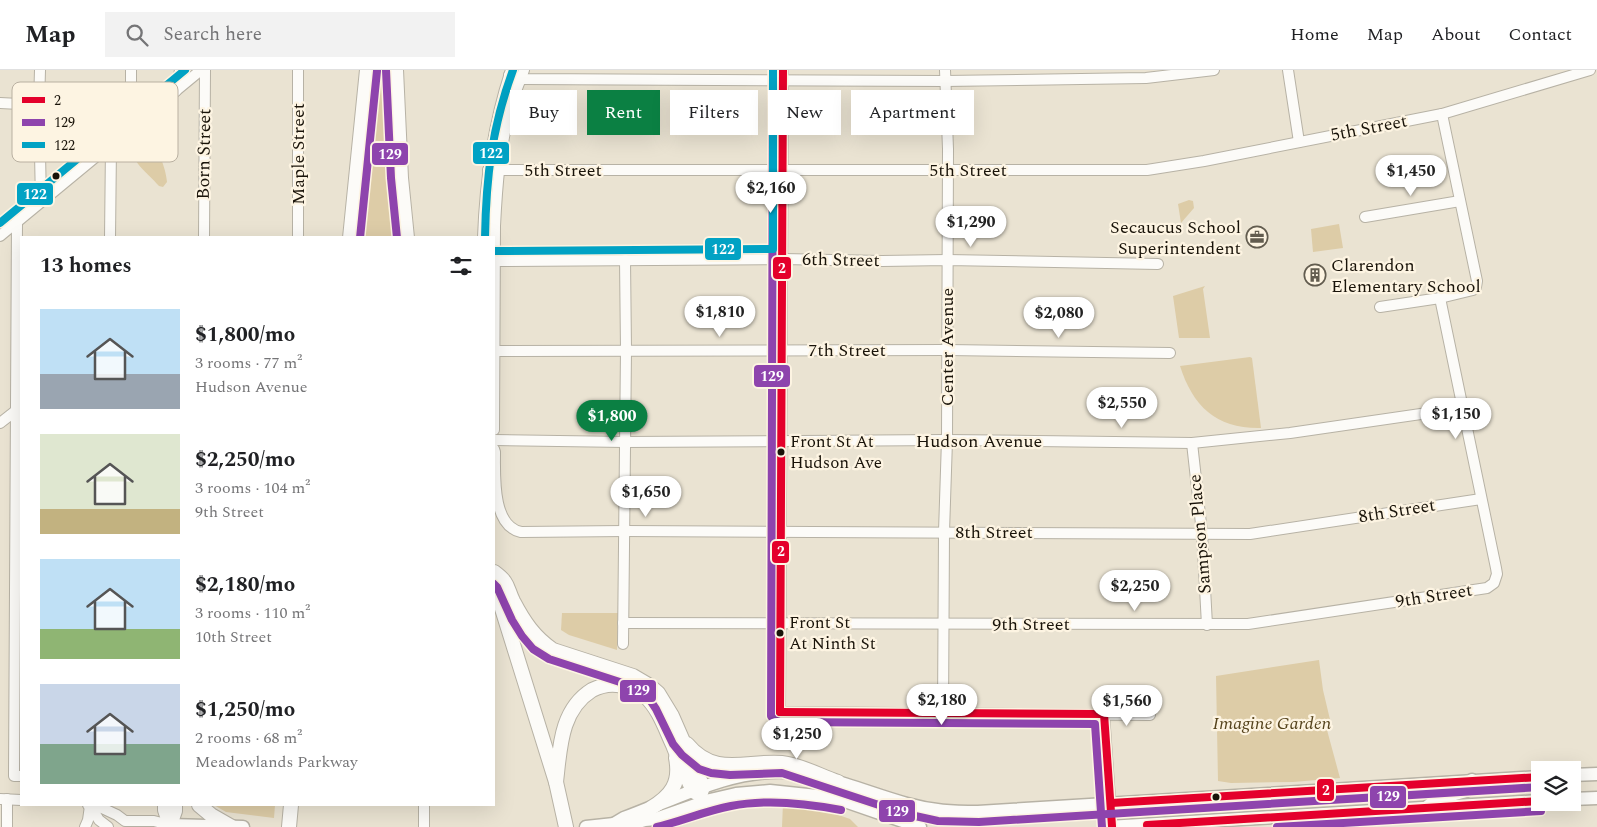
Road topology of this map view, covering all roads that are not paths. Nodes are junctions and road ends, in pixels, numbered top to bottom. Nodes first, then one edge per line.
1 (201, 70) edge
2 (205, 70) edge
3 (298, 70) edge
4 (367, 70) edge
5 (396, 70) edge
6 (1214, 70) edge
7 (1288, 70) edge
8 (1590, 70) edge
9 (510, 72) edge
10 (522, 74) edge
11 (783, 75) edge
12 (945, 75) edge
13 (178, 89) edge
14 (1442, 114) junction
15 (501, 124) junction
16 (1299, 142) junction
17 (40, 162) edge
18 (90, 162) edge
19 (110, 162) edge
20 (783, 169) junction
21 (948, 169) junction
22 (494, 170) junction
23 (1460, 201) junction
24 (41, 202) junction
25 (490, 212) junction
26 (1365, 217) dead end
27 (17, 222) junction
28 (0, 236) edge
29 (110, 236) edge
30 (204, 236) edge
31 (298, 236) edge
32 (350, 236) edge
33 (408, 236) edge
34 (484, 236) edge
35 (492, 236) edge
36 (783, 259) junction
37 (625, 260) junction
38 (948, 260) junction
39 (495, 261) edge
40 (1158, 264) dead end
41 (1440, 298) junction
42 (1380, 307) dead end
43 (626, 350) junction
44 (782, 350) junction
45 (947, 350) junction
46 (495, 351) edge
47 (1170, 353) dead end
48 (1462, 408) junction
49 (18, 409) edge
50 (0, 423) edge
51 (495, 440) edge
52 (947, 440) junction
53 (782, 441) junction
54 (625, 442) junction
55 (1192, 442) junction
56 (495, 452) edge
57 (1481, 499) junction
58 (625, 530) junction
59 (780, 532) junction
60 (944, 532) junction
61 (1202, 533) junction
62 (495, 573) edge
63 (495, 586) edge
64 (780, 622) junction
65 (623, 623) junction
66 (944, 624) junction
67 (1207, 625) junction
68 (623, 644) dead end
69 (943, 713) junction
70 (1104, 714) junction
71 (1150, 715) dead end
72 (677, 742) junction
73 (1597, 774) edge
74 (1581, 775) edge
75 (20, 776) edge
76 (1531, 777) edge
77 (1472, 780) junction
78 (838, 782) junction
79 (557, 786) junction
80 (698, 791) junction
81 (1597, 798) edge
82 (4, 799) edge
83 (839, 799) junction
84 (1581, 799) edge
85 (20, 800) edge
86 (1531, 802) edge
87 (1111, 803) junction
88 (89, 806) edge
89 (165, 806) edge
90 (175, 806) edge
91 (200, 806) edge
92 (291, 806) edge
93 (424, 806) edge
94 (1427, 808) junction
95 (648, 814) junction
96 (167, 826) edge
97 (1143, 826) edge
98 (7, 827) edge
99 (85, 827) edge
100 (108, 827) edge
101 (232, 827) edge
102 (243, 827) edge
103 (289, 827) edge
104 (424, 827) edge
105 (566, 827) edge
106 (586, 827) edge
107 (920, 827) edge
108 (1108, 827) edge
109 (1112, 827) edge

1 - 13 street
2 - 30 street, Born Street
3 - 31 street, Maple Street
4 - 32 highway
5 - 33 highway
6 - 12 street
7 - 16 street
8 - 14 street, 5th Street
9 - 10 street
9 - 15 street
10 - 11 street
10 - 15 street
11 - 12 street
11 - 20 street
12 - 21 street, Center Avenue
14 - 16 street, 5th Street
14 - 23 street
15 - 22 street
16 - 21 street, 5th Street
17 - 24 street
18 - 24 street
19 - 29 street
20 - 21 street, 5th Street
20 - 22 street, 5th Street
20 - 36 street
21 - 38 street, Center Avenue
22 - 25 street
23 - 26 street
23 - 41 street
24 - 27 street
25 - 34 street
25 - 35 street
27 - 28 street
27 - 49 street
36 - 37 street, 6th Street
36 - 38 street, 6th Street
36 - 44 street
37 - 39 street, 6th Street
37 - 43 street
38 - 40 street, 6th Street
38 - 45 street, Center Avenue
41 - 42 street
41 - 48 street
43 - 44 street, 7th Street
43 - 46 street, 7th Street
43 - 54 street
44 - 45 street, 7th Street
44 - 53 street
45 - 47 street, 7th Street
45 - 52 street, Center Avenue
48 - 55 street, Hudson Avenue
48 - 57 street
49 - 50 street
49 - 75 street
51 - 54 street, Hudson Avenue
52 - 53 street, Hudson Avenue
52 - 55 street, Hudson Avenue
52 - 60 street, Center Avenue
53 - 54 street, Hudson Avenue
53 - 59 street
54 - 58 street
55 - 61 street, Sampson Place
56 - 58 street, 8th Street
57 - 61 street, 8th Street
57 - 67 street, 9th Street
58 - 59 street, 8th Street
58 - 65 street
59 - 60 street, 8th Street
59 - 64 street
60 - 61 street, 8th Street
60 - 66 street, Center Avenue
61 - 67 street, Sampson Place
62 - 72 highway
63 - 79 highway
64 - 65 street, 9th Street
64 - 66 street, 9th Street
64 - 69 street
65 - 68 street
66 - 67 street, 9th Street
66 - 69 street, Center Avenue
69 - 70 street
70 - 71 street
70 - 87 street
72 - 78 highway
72 - 79 highway
72 - 80 highway
72 - 95 highway
73 - 74 main road
76 - 77 main road
77 - 87 main road
77 - 94 main road
78 - 80 main road
78 - 87 main road
79 - 105 highway
80 - 83 main road
80 - 95 main road
81 - 84 main road
82 - 85 street
82 - 98 street
83 - 95 main road
83 - 107 main road
86 - 94 main road
87 - 109 street
88 - 96 street
88 - 99 street
88 - 100 street
89 - 96 highway
90 - 96 highway
91 - 101 highway
92 - 103 highway
93 - 104 street
94 - 97 main road
95 - 106 main road
96 - 101 main road
97 - 109 main road
101 - 102 main road
108 - 109 main road

